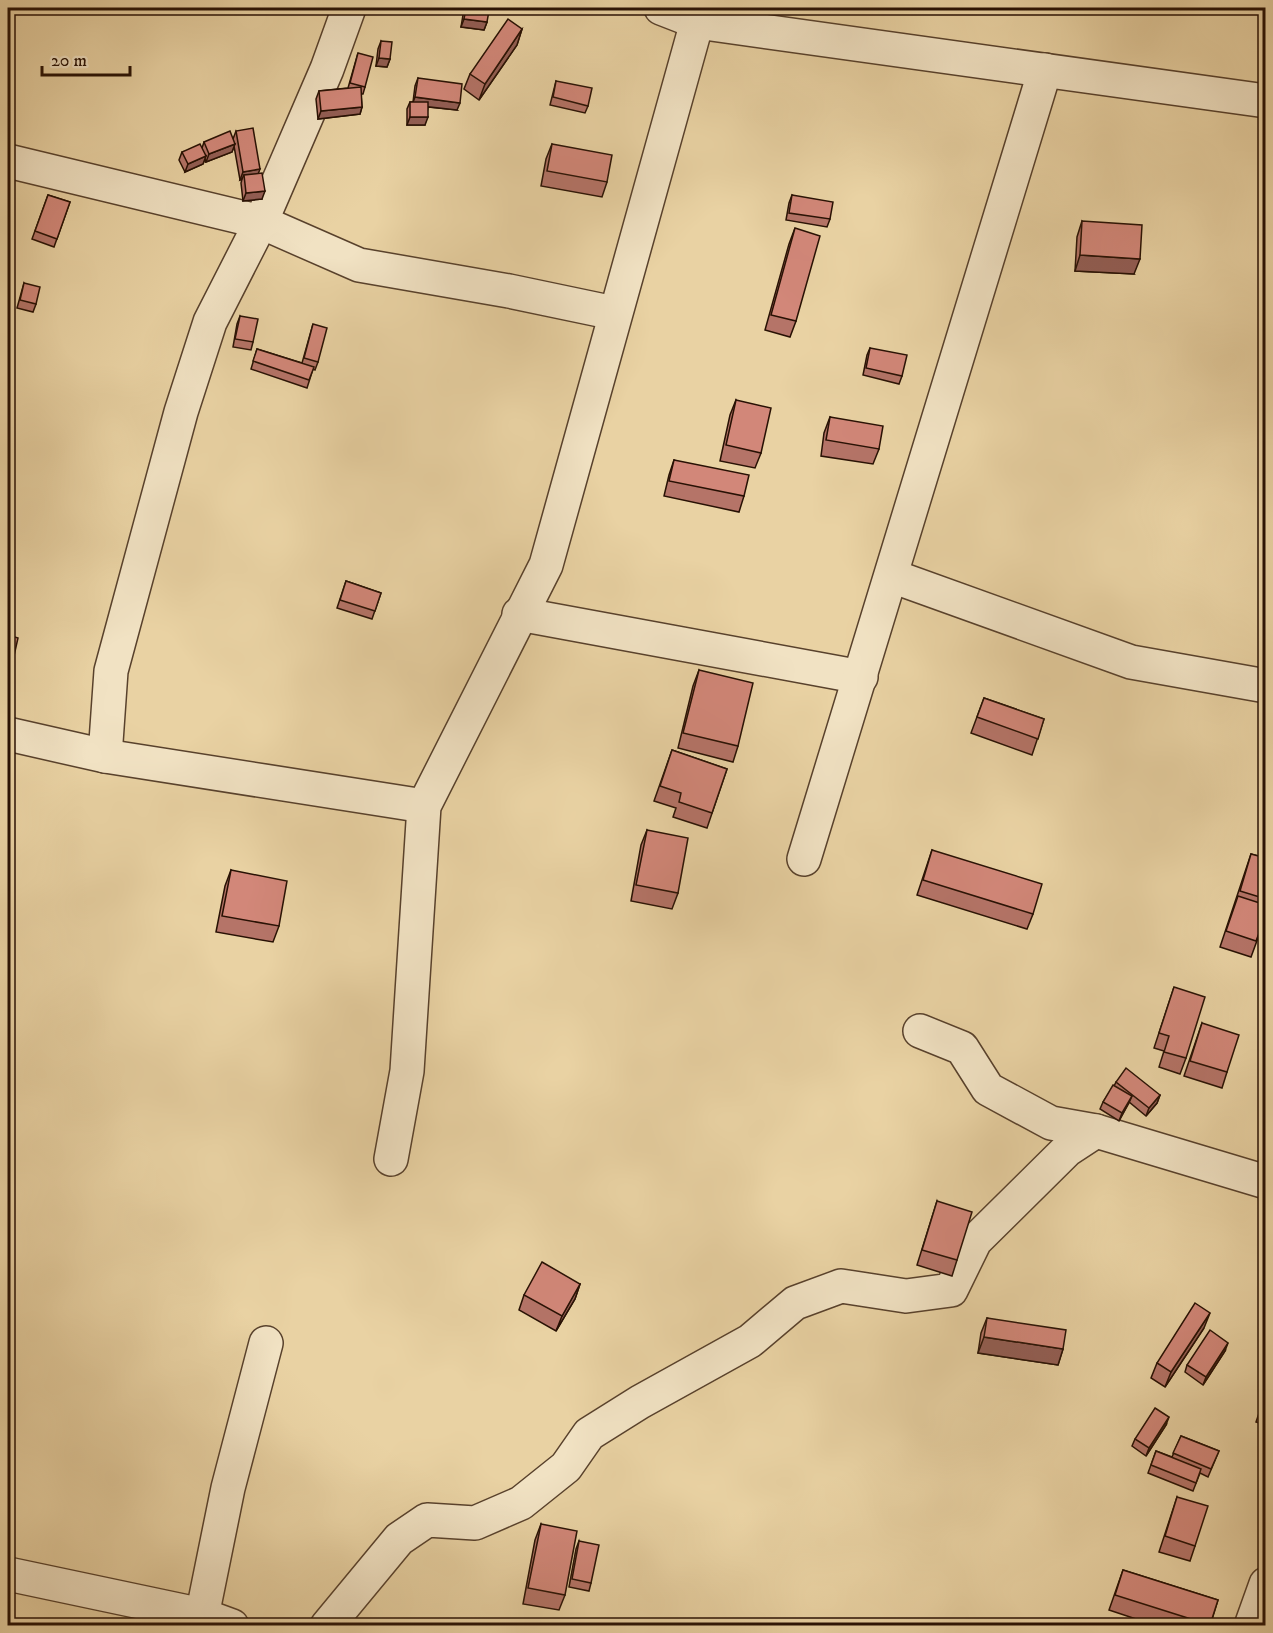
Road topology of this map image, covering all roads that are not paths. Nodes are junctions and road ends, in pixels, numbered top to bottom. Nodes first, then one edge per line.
1 (349, 8) edge
2 (660, 8) edge
3 (697, 15) edge
4 (1045, 70) junction
5 (1266, 101) edge
6 (8, 161) edge
7 (261, 222) junction
8 (614, 313) junction
9 (892, 576) junction
10 (519, 614) junction
11 (861, 677) junction
12 (1266, 686) edge
13 (8, 734) edge
14 (105, 756) junction
15 (424, 806) junction
16 (804, 860) dead end
17 (920, 1031) dead end
18 (1096, 1131) junction
19 (391, 1160) dead end
20 (1266, 1182) edge
21 (266, 1343) dead end
22 (8, 1574) edge
23 (1266, 1584) edge
24 (212, 1622) edge
25 (327, 1626) edge
26 (1251, 1626) edge

1 - 7 street
2 - 3 street
3 - 4 street
3 - 8 street
4 - 5 street
4 - 9 street
6 - 7 street
7 - 8 street
7 - 14 street
8 - 10 street
9 - 11 street
9 - 12 street
10 - 11 street
10 - 15 street
11 - 16 street
13 - 14 street
14 - 15 street
15 - 19 street
17 - 18 street
18 - 20 street
18 - 25 street
21 - 24 street
22 - 24 street
23 - 26 street

